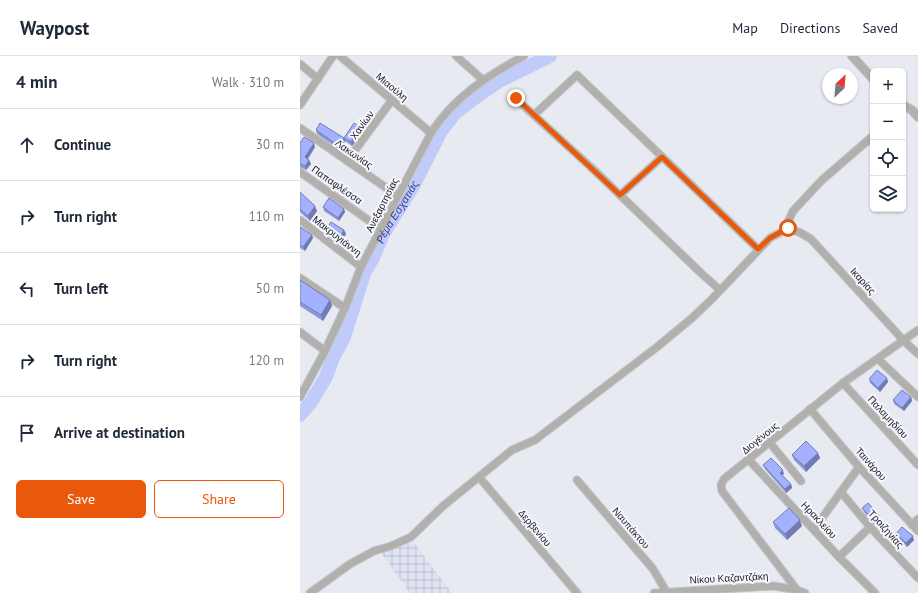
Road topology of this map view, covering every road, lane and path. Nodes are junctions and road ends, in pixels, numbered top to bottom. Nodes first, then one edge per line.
1 (333, 56) edge
2 (340, 56) edge
3 (456, 56) edge
4 (521, 56) edge
5 (852, 56) edge
6 (300, 64) edge
7 (870, 76) edge
8 (318, 79) junction
9 (483, 80) junction
10 (516, 98) dead end
11 (392, 100) junction
12 (300, 104) edge
13 (906, 109) edge
14 (534, 115) junction
15 (918, 117) edge
16 (300, 128) edge
17 (431, 132) junction
18 (870, 139) edge
19 (662, 157) junction
20 (347, 161) junction
21 (300, 172) edge
22 (620, 195) junction
23 (398, 196) junction
24 (300, 220) edge
25 (788, 228) junction
26 (381, 229) junction
27 (758, 249) junction
28 (361, 268) junction
29 (300, 278) edge
30 (720, 290) junction
31 (345, 308) junction
32 (918, 330) edge
33 (300, 332) edge
34 (904, 341) junction
35 (325, 351) junction
36 (918, 354) edge
37 (878, 359) junction
38 (843, 384) junction
39 (300, 397) edge
40 (918, 397) edge
41 (810, 410) junction
42 (770, 443) junction
43 (749, 460) junction
44 (918, 465) edge
45 (860, 467) junction
46 (479, 477) junction
47 (577, 480) dead end
48 (801, 481) dead end
49 (841, 492) junction
50 (918, 519) edge
51 (912, 525) junction
52 (870, 527) junction
53 (814, 529) junction
54 (918, 531) edge
55 (840, 557) junction
56 (918, 578) edge
57 (774, 590) edge
58 (797, 590) junction
59 (666, 591) junction
60 (310, 593) edge
61 (577, 593) edge
62 (654, 593) edge
63 (805, 593) edge
64 (875, 593) edge

1 - 8 street
2 - 11 street, Μιαούλη
3 - 9 street
4 - 9 street, Ανεξαρτησίας
5 - 7 street
6 - 8 street
8 - 12 street
9 - 17 street, Ανεξαρτησίας
10 - 14 street
11 - 17 street, Μιαούλη
11 - 20 street, Χανίων
13 - 15 street
14 - 19 street
14 - 22 street
16 - 20 street, Λακωνίας
17 - 23 street, Ανεξαρτησίας
18 - 25 street
19 - 22 street
19 - 27 street
20 - 23 street, Λακωνίας
21 - 26 street, Παπαφλέσσα
22 - 30 street
23 - 26 street, Ανεξαρτησίας
24 - 28 street, Μακρυγιάννη
25 - 27 street
25 - 34 street, Ικαρίας
26 - 28 street, Ανεξαρτησίας
27 - 30 street
28 - 31 street, Ανεξαρτησίας
29 - 31 street
30 - 46 street
31 - 35 street, Ανεξαρτησίας
32 - 34 street, Διογένους
33 - 35 street
34 - 36 street, Ικαρίας
34 - 37 street, Διογένους
35 - 39 street, Ανεξαρτησίας
37 - 38 street, Διογένους
37 - 40 street
38 - 41 street, Διογένους
38 - 44 street, Παλαμηδίου
41 - 42 street, Διογένους
41 - 45 street, Ταινάρου
42 - 43 street, Διογένους
42 - 48 street
43 - 53 street, Ηρακλείου
43 - 58 street, Διογένους
45 - 49 street
45 - 51 street, Ταινάρου
46 - 60 street
46 - 61 street, Δερβενίου
47 - 59 street, Ναυπάκτου
49 - 52 street, Τροιζηνίας
49 - 53 street
50 - 51 street
51 - 54 street, Ταινάρου
52 - 55 street
52 - 56 street, Τροιζηνίας
53 - 55 street, Ηρακλείου
55 - 64 street, Ηρακλείου
57 - 58 street, Νίκου Καζαντζάκη
57 - 59 street, Νίκου Καζαντζάκη
58 - 63 street, Νίκου Καζαντζάκη
59 - 62 street, Νίκου Καζαντζάκη

